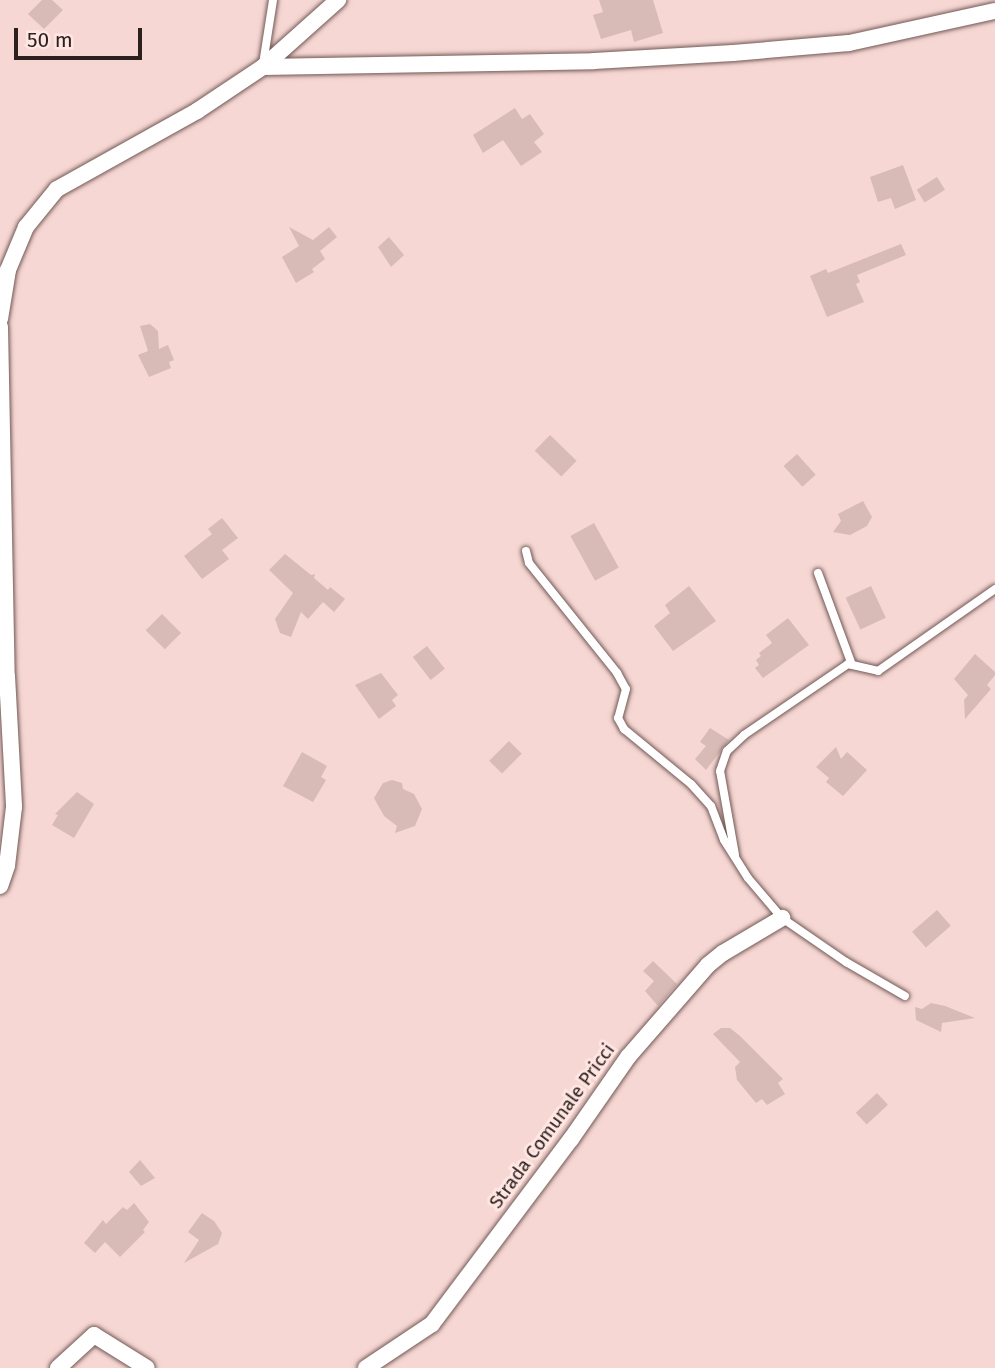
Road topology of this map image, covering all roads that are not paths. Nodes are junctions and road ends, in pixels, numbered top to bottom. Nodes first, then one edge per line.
1 (273, 0) edge
2 (338, 0) edge
3 (995, 12) edge
4 (263, 67) junction
5 (0, 319) edge
6 (0, 327) edge
7 (526, 551) dead end
8 (818, 573) dead end
9 (995, 589) edge
10 (852, 665) junction
11 (0, 701) edge
12 (11, 751) junction
13 (735, 858) junction
14 (0, 886) edge
15 (782, 918) junction
16 (905, 996) dead end
17 (58, 1368) edge
18 (148, 1368) edge
19 (366, 1368) edge

1 - 4 lane
2 - 4 street
3 - 4 street
4 - 5 street
6 - 12 street
7 - 13 lane
8 - 10 lane
9 - 10 lane
10 - 13 lane
11 - 12 street
12 - 14 street
13 - 15 lane
15 - 16 lane
15 - 19 street, Strada Comunale Pricci
17 - 18 street

